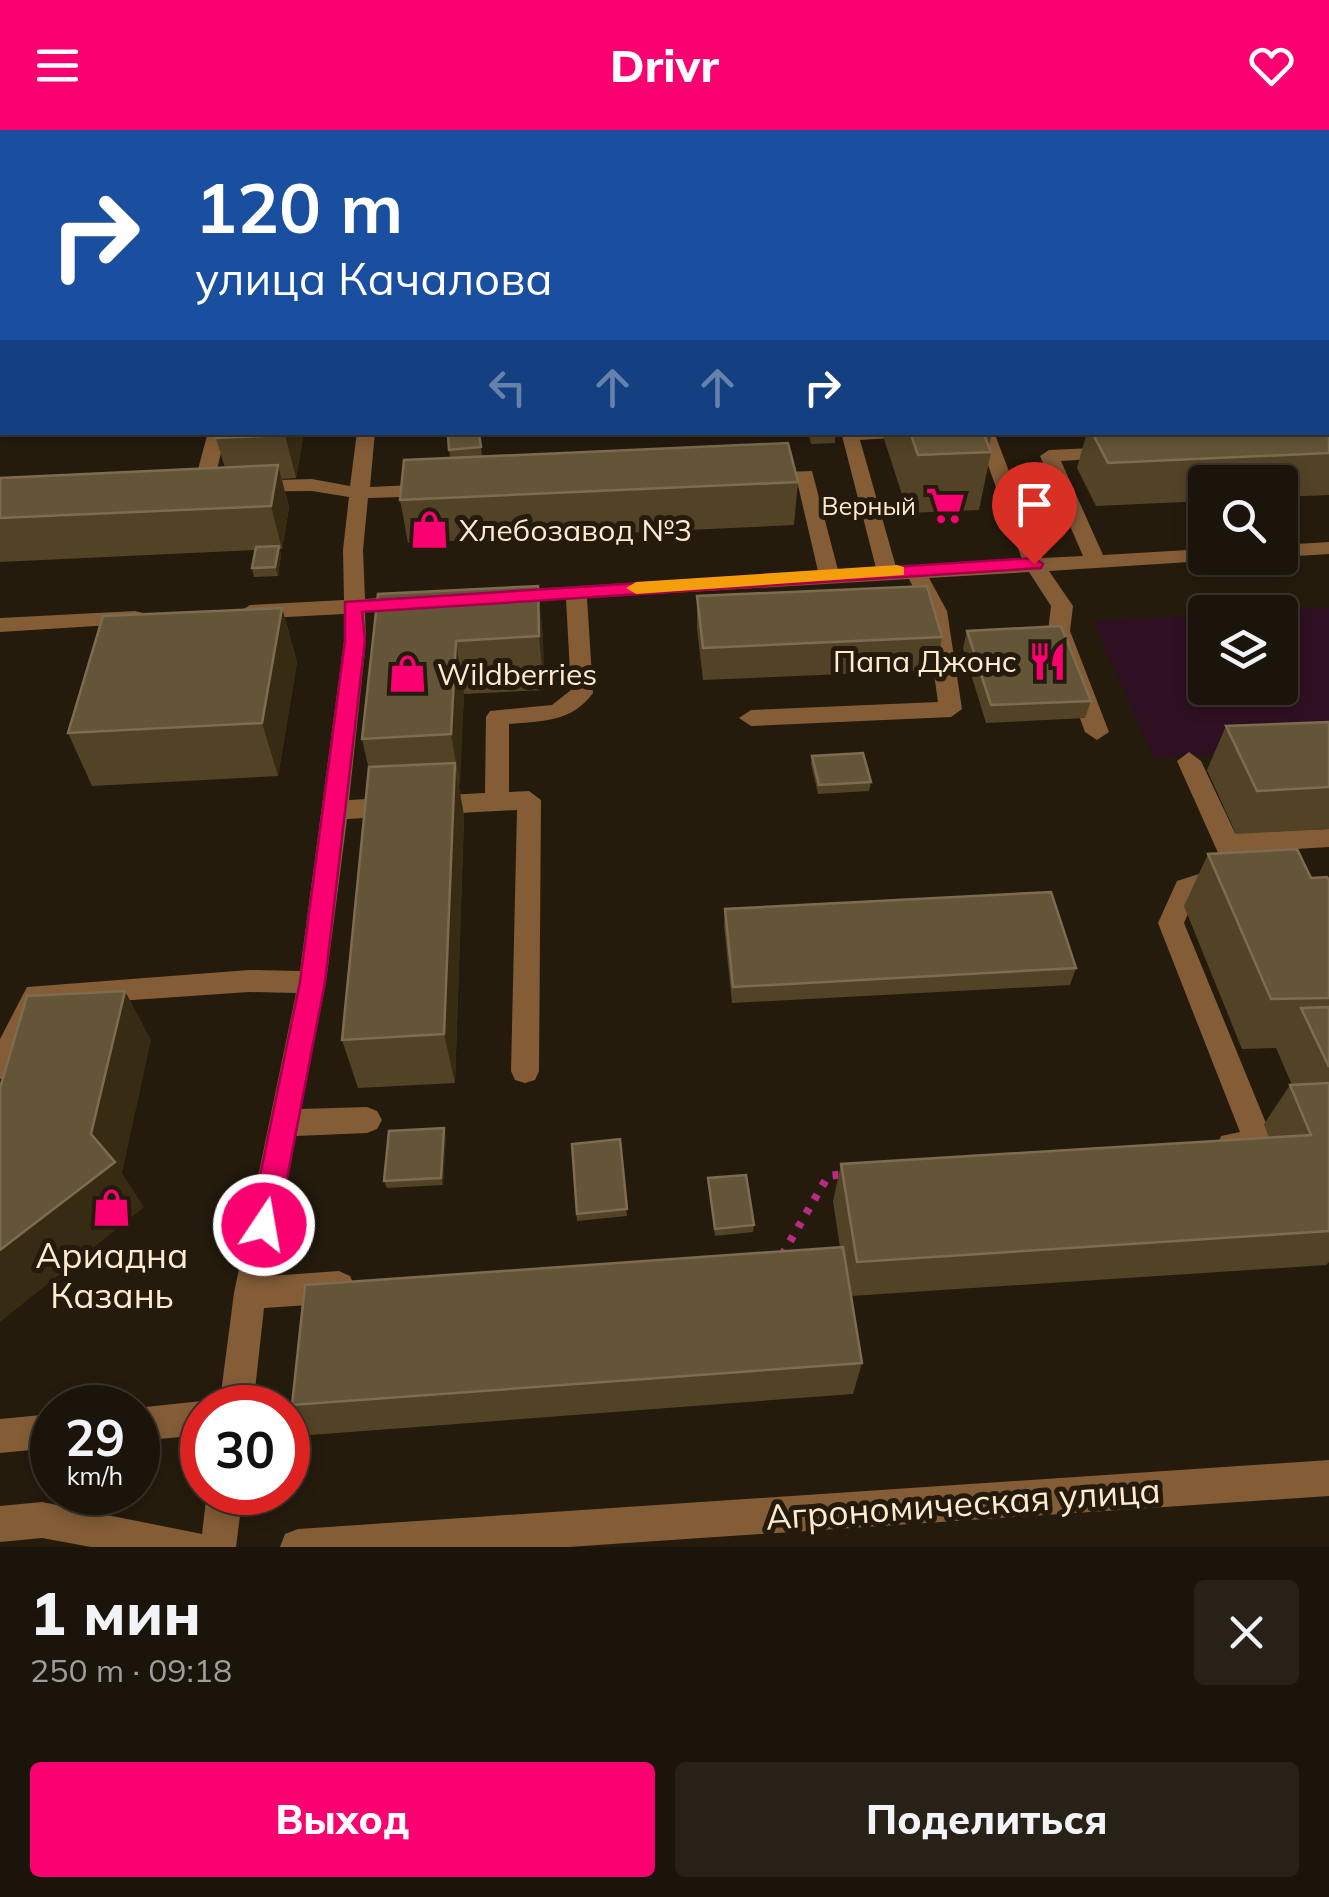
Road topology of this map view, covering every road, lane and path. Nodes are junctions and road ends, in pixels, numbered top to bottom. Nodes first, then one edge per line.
1 (215, 435) edge
2 (366, 435) edge
3 (850, 435) edge
4 (986, 435) edge
5 (1129, 453) edge
6 (746, 477) edge
7 (454, 489) edge
8 (357, 492) junction
9 (1329, 548) edge
10 (1298, 550) edge
11 (1188, 556) edge
12 (1095, 560) junction
13 (1034, 564) junction
14 (914, 570) junction
15 (887, 572) junction
16 (829, 576) junction
17 (576, 592) junction
18 (483, 598) edge
19 (426, 602) edge
20 (352, 606) junction
21 (234, 612) edge
22 (159, 616) edge
23 (2, 630) edge
24 (751, 718) dead end
25 (1097, 732) dead end
26 (1189, 762) dead end
27 (497, 801) junction
28 (336, 810) junction
29 (1329, 838) edge
30 (1228, 843) junction
31 (312, 982) junction
32 (0, 1066) edge
33 (525, 1071) dead end
34 (366, 1120) dead end
35 (284, 1123) junction
36 (1202, 1148) edge
37 (863, 1173) edge
38 (782, 1255) edge
39 (373, 1284) edge
40 (250, 1293) junction
41 (239, 1385) edge
42 (30, 1434) edge
43 (0, 1436) edge
44 (1329, 1478) edge
45 (222, 1515) edge
46 (0, 1524) edge
47 (190, 1547) edge
48 (218, 1547) edge
49 (298, 1547) edge

1 - 8 street
2 - 8 street
3 - 15 street
4 - 13 street
5 - 12 street
6 - 16 street
7 - 8 street
8 - 20 street
9 - 10 street
11 - 12 street
12 - 13 street
13 - 14 street
13 - 25 street
14 - 15 street
14 - 24 street
15 - 16 street
16 - 17 street
17 - 18 street
17 - 27 street
19 - 20 street
20 - 21 street
20 - 28 street
22 - 23 street
26 - 30 street
27 - 28 street
27 - 33 street
28 - 31 street
29 - 30 street
30 - 36 street
31 - 32 street
31 - 35 street
34 - 35 street
35 - 40 street
37 - 38 path
39 - 40 street
40 - 41 street
42 - 43 street
44 - 49 street, Агрономическая улица
45 - 48 street
46 - 47 street

